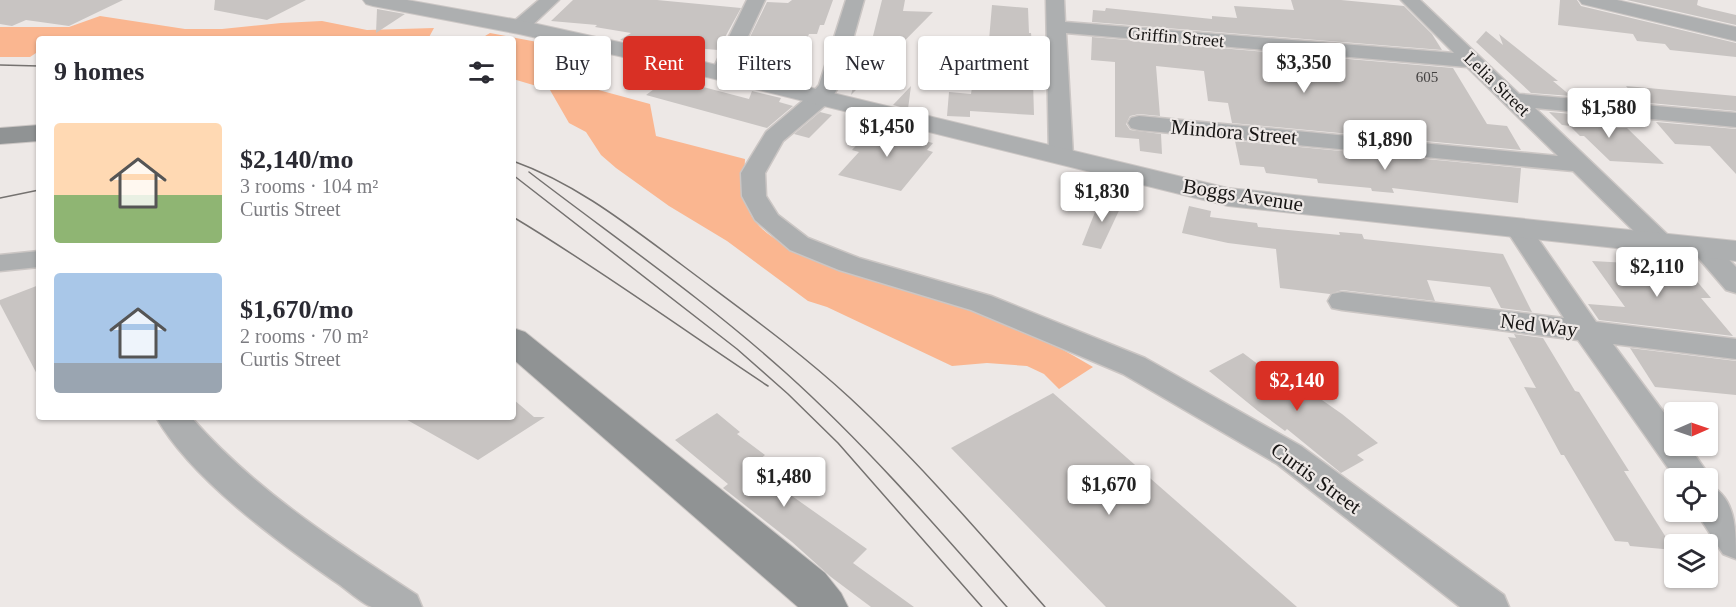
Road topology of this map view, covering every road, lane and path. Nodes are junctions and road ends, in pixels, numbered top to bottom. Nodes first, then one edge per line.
1 (373, 0) edge
2 (550, 0) edge
3 (756, 0) edge
4 (855, 0) edge
5 (1055, 0) edge
6 (1410, 0) edge
7 (1588, 0) edge
8 (519, 27) junction
9 (1058, 27) junction
10 (1736, 34) edge
11 (739, 36) edge
12 (1473, 61) junction
13 (717, 72) edge
14 (788, 90) edge
15 (820, 98) junction
16 (1514, 100) junction
17 (1736, 120) edge
18 (1138, 123) dead end
19 (36, 133) edge
20 (0, 136) edge
21 (1061, 156) junction
22 (1580, 165) junction
23 (1518, 228) junction
24 (1661, 243) junction
25 (1702, 247) junction
26 (1736, 251) edge
27 (36, 259) edge
28 (0, 263) edge
29 (1736, 284) edge
30 (1342, 301) dead end
31 (1587, 331) junction
32 (516, 343) edge
33 (1736, 349) edge
34 (174, 420) edge
35 (1687, 468) edge
36 (1718, 516) edge
37 (1736, 543) edge
38 (403, 607) edge
39 (825, 607) edge
40 (1490, 607) edge

1 - 8 street, Boggs Avenue
2 - 8 street
3 - 11 street
4 - 15 street
5 - 9 street
6 - 12 street, Lelia Street
7 - 10 street
8 - 13 street, Boggs Avenue
9 - 12 street, Griffin Street
9 - 21 street
12 - 16 street, Lelia Street
14 - 15 street, Boggs Avenue
15 - 21 street, Boggs Avenue
15 - 40 street, Curtis Street
16 - 17 street
16 - 22 street, Lelia Street
18 - 22 street, Mindora Street
19 - 20 main road
21 - 23 street, Boggs Avenue
22 - 24 street, Lelia Street
23 - 24 street, Boggs Avenue
23 - 31 street
24 - 25 street, Boggs Avenue
25 - 26 street, Boggs Avenue
25 - 29 street
27 - 28 street
30 - 31 street, Ned Way
31 - 33 street, Ned Way
31 - 35 street
32 - 39 main road
34 - 38 street
36 - 37 street

